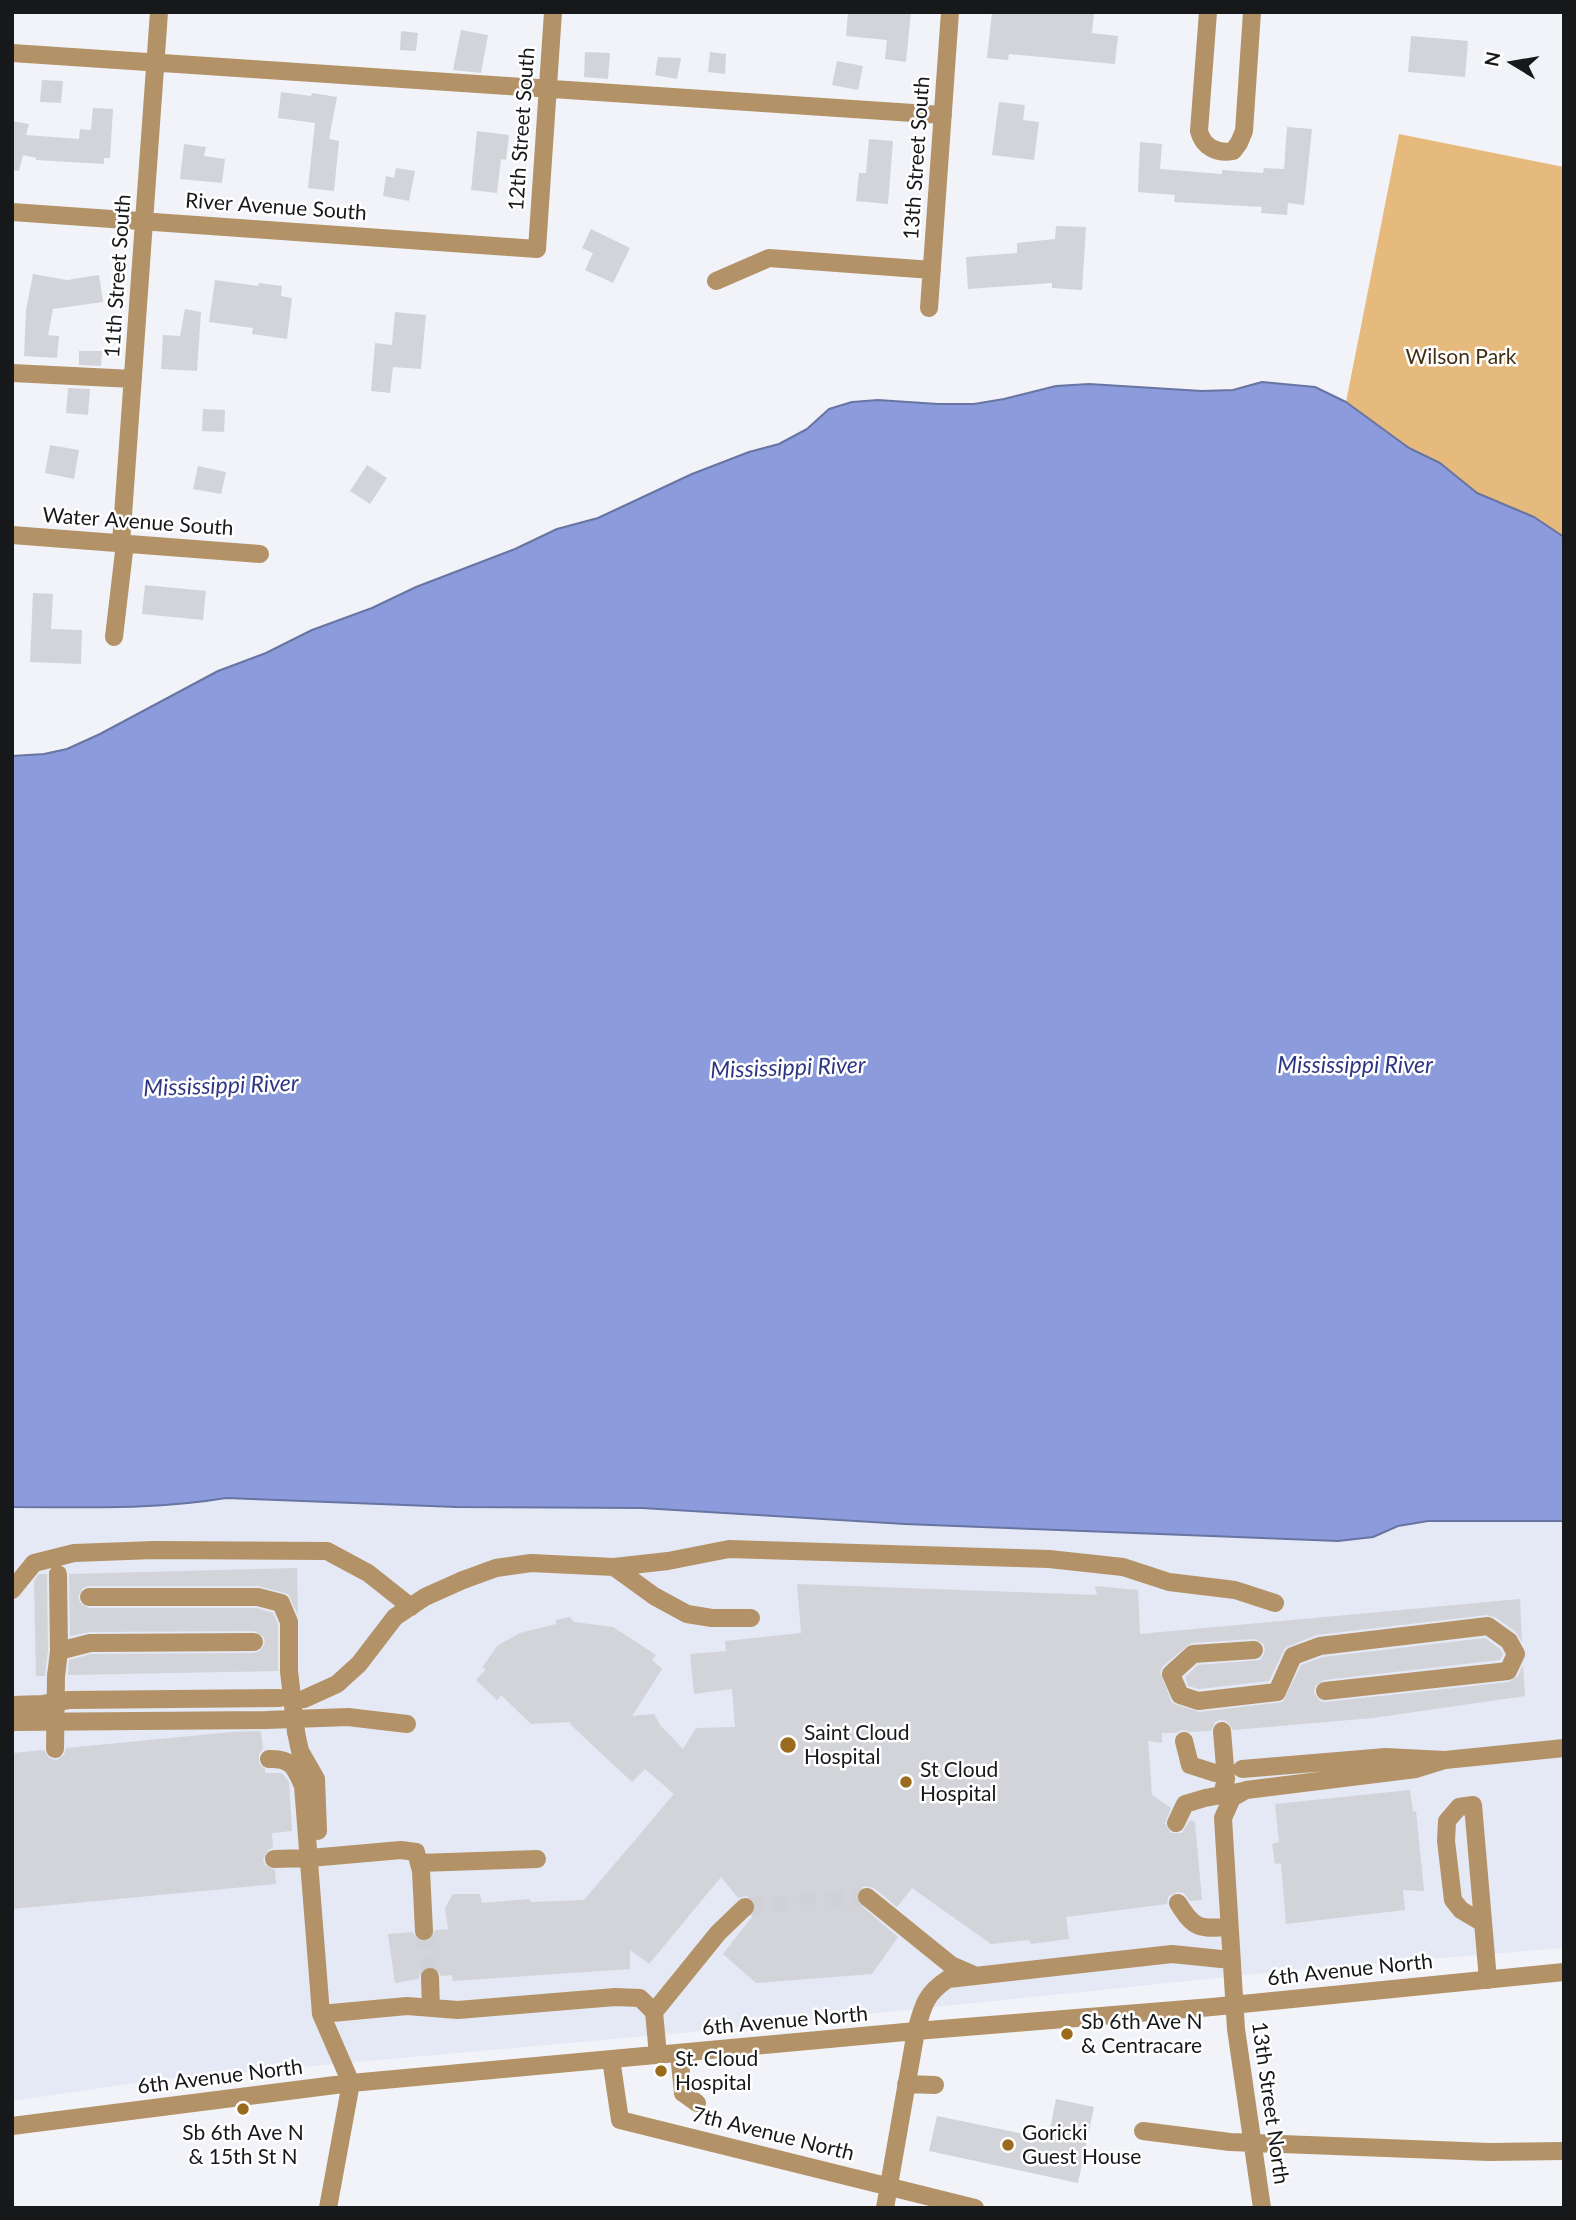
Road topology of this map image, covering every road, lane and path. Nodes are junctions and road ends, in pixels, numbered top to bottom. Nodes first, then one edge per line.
1 (159, 12) edge
2 (553, 12) edge
3 (950, 12) edge
4 (1208, 12) edge
5 (1252, 12) edge
6 (12, 53) edge
7 (156, 62) junction
8 (548, 90) junction
9 (943, 115) junction
10 (12, 212) edge
11 (146, 220) junction
12 (537, 249) joint
13 (932, 270) junction
14 (716, 281) dead end
15 (929, 308) dead end
16 (12, 373) edge
17 (133, 379) junction
18 (12, 536) edge
19 (123, 543) junction
20 (260, 554) dead end
21 (114, 637) dead end
22 (614, 1567) junction
23 (58, 1574) dead end
24 (12, 1590) edge
25 (89, 1597) dead end
26 (1275, 1603) dead end
27 (411, 1607) junction
28 (751, 1618) dead end
29 (254, 1642) dead end
30 (1254, 1650) dead end
31 (59, 1651) junction
32 (1325, 1691) dead end
33 (280, 1698) dead end
34 (304, 1699) dead end
35 (12, 1704) edge
36 (12, 1723) edge
37 (407, 1724) dead end
38 (1222, 1731) dead end
39 (1184, 1741) dead end
40 (1564, 1748) edge
41 (55, 1749) dead end
42 (269, 1759) dead end
43 (1445, 1760) junction
44 (1242, 1769) dead end
45 (1215, 1773) dead end
46 (1246, 1790) junction
47 (1222, 1795) junction
48 (1176, 1823) dead end
49 (310, 1858) junction
50 (274, 1859) dead end
51 (537, 1859) dead end
52 (419, 1863) junction
53 (867, 1897) tunnel mouth
54 (1178, 1903) dead end
55 (745, 1908) tunnel mouth
56 (1483, 1923) junction
57 (1228, 1927) junction
58 (424, 1931) tunnel mouth
59 (1231, 1960) junction
60 (1564, 1972) edge
61 (974, 1975) junction
62 (430, 1977) tunnel mouth
63 (1488, 1980) junction
64 (1234, 2005) junction
65 (432, 2008) junction
66 (654, 2012) junction
67 (321, 2014) junction
68 (916, 2031) junction
69 (679, 2053) junction
70 (657, 2055) junction
71 (611, 2059) junction
72 (351, 2083) junction
73 (906, 2084) junction
74 (935, 2085) dead end
75 (697, 2103) dead end
76 (12, 2126) edge
77 (1143, 2131) dead end
78 (1253, 2142) junction
79 (1564, 2151) edge
80 (889, 2185) junction
81 (328, 2208) edge
82 (884, 2208) edge
83 (975, 2208) edge
84 (1262, 2208) edge

1 - 7 street, 11th Street South
2 - 8 street, 12th Street South
3 - 9 street, 13th Street South
4 - 5 street
6 - 7 street
7 - 8 street
7 - 11 street, 11th Street South
8 - 9 street
8 - 12 street, 12th Street South
9 - 13 street, 13th Street South
10 - 11 street, River Avenue South
11 - 12 street, River Avenue South
11 - 17 street, 11th Street South
13 - 14 street
13 - 15 street, 13th Street South
16 - 17 street
17 - 19 street, 11th Street South
18 - 19 street, Water Avenue South
19 - 20 street, Water Avenue South
19 - 21 street, 11th Street South
22 - 26 street
22 - 27 street
22 - 28 street
23 - 31 street
24 - 27 street
25 - 49 street, bridge
27 - 34 street
29 - 31 street
30 - 32 street
31 - 41 street, bridge
33 - 35 street
36 - 37 street
38 - 47 street
39 - 45 street
40 - 43 street
42 - 49 street
43 - 44 street
43 - 46 street
46 - 47 street
46 - 57 street, 13th Street North
47 - 48 street
49 - 50 street
49 - 52 street
49 - 67 street
51 - 52 street
52 - 58 street
53 - 61 street
54 - 57 street
55 - 66 street
56 - 56 street
56 - 63 street
57 - 59 street, 13th Street North
59 - 61 street
59 - 64 street, 13th Street North
60 - 63 street, 6th Avenue North
61 - 68 street
62 - 65 street
63 - 64 street, 6th Avenue North
64 - 68 street, 6th Avenue North
64 - 78 street, 13th Street North
65 - 66 street
65 - 67 street
66 - 70 street
67 - 72 street
68 - 69 street, 6th Avenue North
68 - 73 street
69 - 70 street, 6th Avenue North
69 - 75 street
70 - 71 street, 6th Avenue North
71 - 72 street, 6th Avenue North
71 - 80 street, 7th Avenue North
72 - 76 street, 6th Avenue North
72 - 81 street
73 - 74 street
73 - 80 street
77 - 78 street
78 - 79 street
78 - 84 street, 13th Street North
80 - 82 street
80 - 83 street, 7th Avenue North

